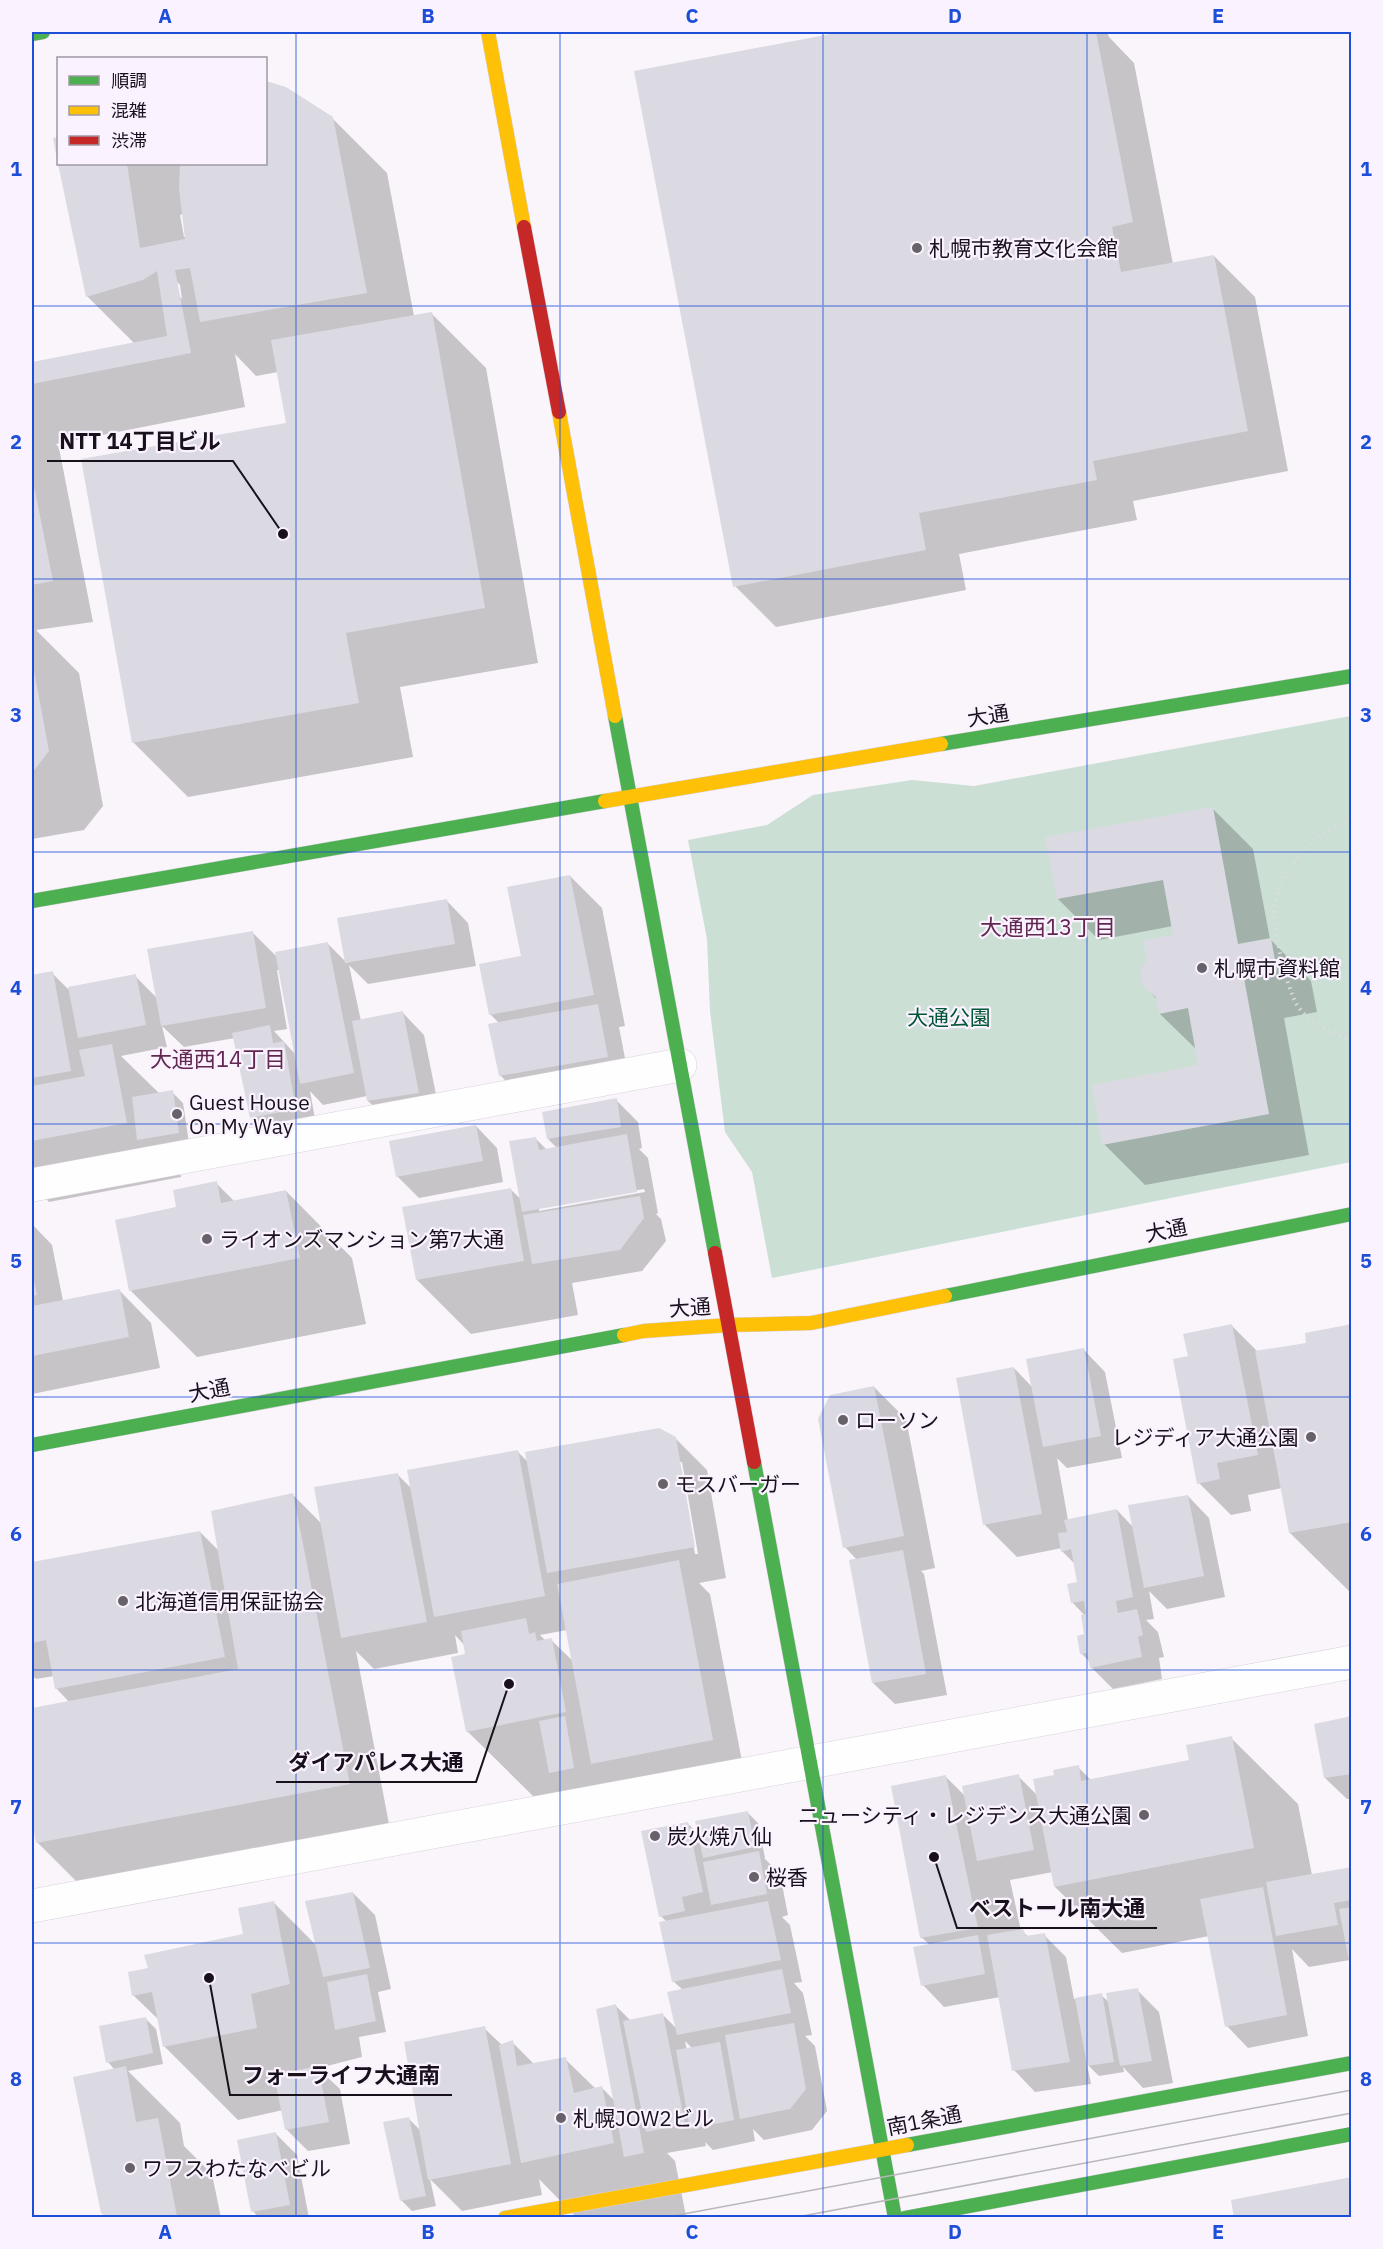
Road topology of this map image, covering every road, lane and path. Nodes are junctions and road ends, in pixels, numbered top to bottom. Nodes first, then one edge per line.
1 (43, 32) edge
2 (488, 32) edge
3 (32, 34) edge
4 (1352, 676) edge
5 (630, 796) junction
6 (1352, 820) edge
7 (32, 901) edge
8 (1352, 1041) edge
9 (680, 1065) junction
10 (32, 1185) edge
11 (1352, 1215) edge
12 (729, 1325) junction
13 (32, 1444) edge
14 (1352, 1662) edge
15 (810, 1762) junction
16 (32, 1906) edge
17 (1352, 2063) edge
18 (1352, 2134) edge
19 (883, 2150) junction
20 (505, 2217) edge
21 (895, 2217) edge
22 (905, 2217) edge

1 - 3 street
2 - 5 street
4 - 5 street, 大通
5 - 7 street, 大通
5 - 9 street
6 - 8 path
9 - 10 street
9 - 12 street
11 - 12 street, 大通
12 - 13 street, 大通
12 - 15 street
14 - 15 street
15 - 16 street
15 - 19 street
17 - 19 street, 南1条通
18 - 22 street
19 - 20 street, 南1条通
19 - 21 street

